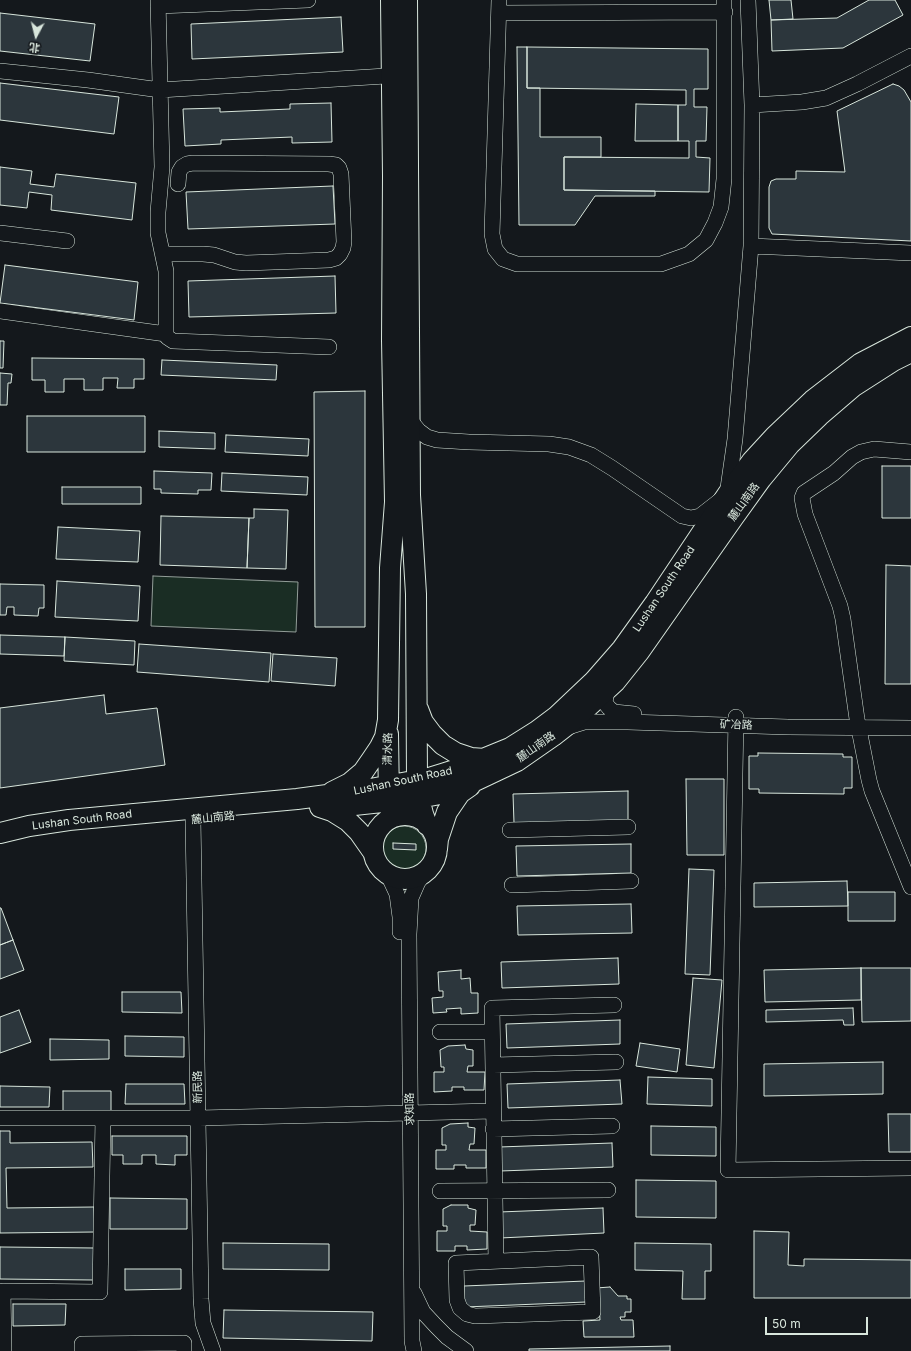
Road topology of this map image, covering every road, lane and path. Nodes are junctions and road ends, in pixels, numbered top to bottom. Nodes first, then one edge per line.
1 (308, 0) edge
2 (391, 0) edge
3 (407, 0) edge
4 (748, 0) edge
5 (158, 3) edge
6 (499, 6) edge
7 (610, 6) edge
8 (724, 6) edge
9 (0, 63) edge
10 (909, 63) edge
11 (0, 71) edge
12 (400, 71) junction
13 (160, 86) junction
14 (752, 105) junction
15 (178, 184) dead end
16 (0, 233) edge
17 (67, 241) dead end
18 (751, 246) junction
19 (911, 253) edge
20 (162, 254) junction
21 (0, 311) edge
22 (166, 334) junction
23 (911, 337) edge
24 (329, 346) dead end
25 (911, 352) edge
26 (410, 420) junction
27 (736, 439) junction
28 (761, 451) junction
29 (911, 452) edge
30 (726, 495) junction
31 (607, 689) junction
32 (416, 705) junction
33 (911, 719) edge
34 (388, 720) junction
35 (736, 721) junction
36 (858, 723) junction
37 (563, 728) junction
38 (911, 728) edge
39 (485, 759) junction
40 (477, 781) junction
41 (418, 789) junction
42 (388, 794) junction
43 (319, 802) junction
44 (193, 820) junction
45 (382, 825) junction
46 (427, 825) junction
47 (628, 827) dead end
48 (510, 830) dead end
49 (0, 833) edge
50 (0, 842) edge
51 (437, 849) junction
52 (373, 852) junction
53 (426, 871) junction
54 (385, 872) junction
55 (632, 882) dead end
56 (512, 885) dead end
57 (911, 887) edge
58 (614, 1006) dead end
59 (440, 1032) dead end
60 (492, 1032) junction
61 (616, 1062) dead end
62 (493, 1065) junction
63 (493, 1111) junction
64 (406, 1113) junction
65 (0, 1118) edge
66 (103, 1118) junction
67 (199, 1118) junction
68 (612, 1126) dead end
69 (493, 1129) junction
70 (911, 1168) edge
71 (495, 1190) junction
72 (608, 1190) dead end
73 (440, 1191) dead end
74 (496, 1261) junction
75 (412, 1287) junction
76 (4, 1351) edge
77 (82, 1351) edge
78 (184, 1351) edge
79 (213, 1351) edge
80 (403, 1351) edge
81 (414, 1351) edge
82 (466, 1351) edge

1 - 5 street
2 - 12 main road
3 - 12 main road
4 - 14 street
5 - 13 street
6 - 7 street
6 - 8 street
7 - 8 street
9 - 13 street
10 - 14 street
11 - 13 street
12 - 13 street
12 - 26 main road
12 - 34 main road
13 - 20 street
14 - 18 street
15 - 20 street
16 - 17 street
18 - 19 street
18 - 27 street
20 - 22 street
21 - 22 street
22 - 24 street
23 - 28 main road, Lushan South Road
25 - 31 main road, 麓山南路
26 - 30 street
26 - 32 main road
27 - 28 street
27 - 30 street
28 - 30 main road, Lushan South Road
29 - 36 street
30 - 39 main road, Lushan South Road
31 - 35 street, 矿冶路
31 - 37 main road, 麓山南路
32 - 39 main road
32 - 41 main road
33 - 36 street, 矿冶路
34 - 42 main road, 清水路
34 - 43 main road
35 - 36 street, 矿冶路
35 - 37 street, 矿冶路
35 - 70 street
36 - 38 street, 矿冶路
36 - 57 street
37 - 40 main road, 麓山南路
39 - 41 main road, Lushan South Road
40 - 41 main road, 麓山南路
40 - 51 main road
41 - 42 main road, 麓山南路
41 - 46 main road
42 - 43 main road, Lushan South Road
42 - 45 main road, 清水路
43 - 44 main road, 麓山南路
43 - 49 main road, Lushan South Road
43 - 52 main road
44 - 50 main road, 麓山南路
44 - 67 street, 新民路
45 - 46 main road
45 - 52 main road
46 - 51 main road
47 - 48 street
51 - 53 main road
52 - 54 main road
53 - 54 main road
53 - 64 street, 求知路
54 - 64 street, 求知路
55 - 56 street
58 - 60 street
59 - 60 street
60 - 62 street
61 - 62 street
62 - 63 street
63 - 64 street
63 - 69 street
64 - 67 street
64 - 75 street, 求知路
64 - 80 street, 求知路
65 - 66 street
66 - 67 street
66 - 76 street
67 - 79 street, 新民路
68 - 69 street
69 - 71 street
71 - 72 street
71 - 73 street
71 - 74 street
74 - 74 street
75 - 81 street, 求知路
75 - 82 street
77 - 78 street

